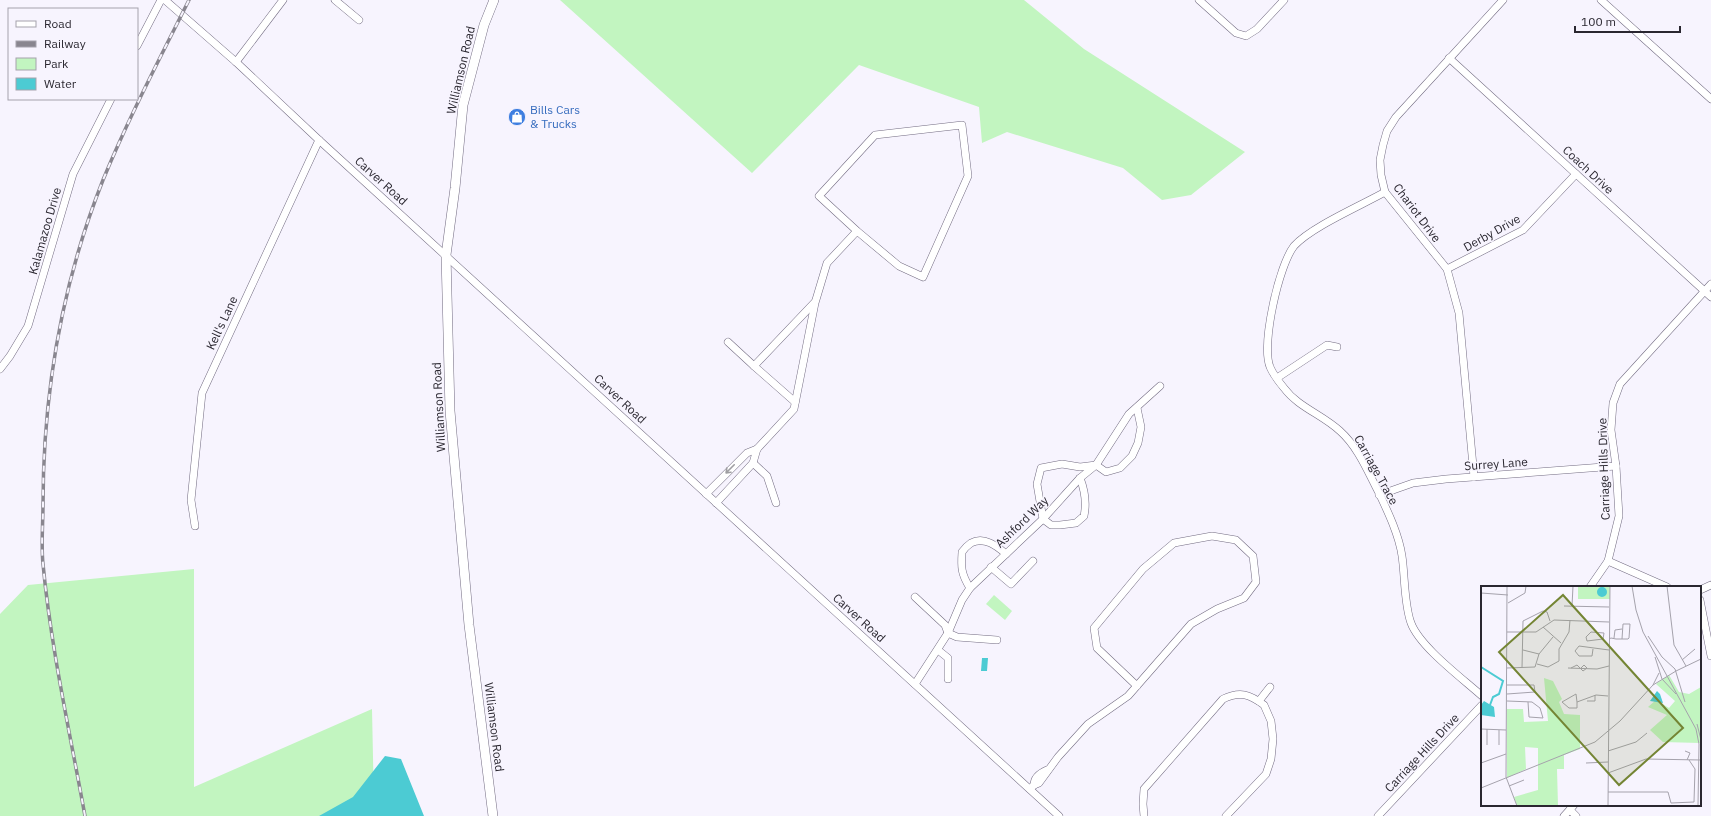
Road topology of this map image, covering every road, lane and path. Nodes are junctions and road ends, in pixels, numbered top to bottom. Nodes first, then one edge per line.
1 (161, 0) edge
2 (165, 0) edge
3 (283, 0) edge
4 (335, 0) edge
5 (494, 0) edge
6 (1199, 0) edge
7 (1284, 0) edge
8 (1503, 0) edge
9 (1601, 0) edge
10 (359, 20) dead end
11 (138, 44) edge
12 (1449, 58) junction
13 (236, 62) junction
14 (1711, 99) edge
15 (110, 100) edge
16 (319, 140) junction
17 (1576, 174) junction
18 (1385, 192) junction
19 (857, 231) junction
20 (446, 255) junction
21 (1447, 269) junction
22 (1711, 284) edge
23 (1704, 291) junction
24 (1711, 298) edge
25 (814, 303) junction
26 (728, 342) dead end
27 (1337, 347) dead end
28 (754, 366) junction
29 (0, 369) edge
30 (1277, 378) junction
31 (1160, 386) dead end
32 (795, 402) junction
33 (1137, 408) junction
34 (757, 449) junction
35 (753, 463) junction
36 (1096, 466) junction
37 (1616, 466) junction
38 (1474, 477) junction
39 (1080, 478) junction
40 (706, 494) junction
41 (1379, 495) junction
42 (716, 503) junction
43 (776, 504) dead end
44 (1043, 520) junction
45 (195, 526) dead end
46 (1006, 554) junction
47 (1033, 561) dead end
48 (1608, 561) junction
49 (991, 567) junction
50 (1711, 584) edge
51 (1591, 586) edge
52 (1665, 586) edge
53 (970, 588) junction
54 (1701, 589) edge
55 (915, 597) dead end
56 (1701, 605) edge
57 (948, 633) junction
58 (997, 640) dead end
59 (938, 650) junction
60 (1711, 656) edge
61 (948, 679) dead end
62 (915, 684) junction
63 (1137, 686) junction
64 (1270, 687) dead end
65 (1481, 695) edge
66 (1258, 701) junction
67 (1481, 706) edge
68 (1032, 787) junction
69 (1572, 808) edge
70 (493, 816) edge
71 (1059, 816) edge
72 (1144, 816) edge
73 (1226, 816) edge
74 (1378, 816) edge
75 (1564, 816) edge
76 (1576, 816) edge

1 - 11 street
2 - 13 street, Carver Road
3 - 13 street
4 - 10 street
5 - 20 main road, Williamson Road
6 - 7 street
8 - 12 street, Chariot Drive
9 - 14 street
12 - 17 street, Coach Drive
12 - 18 street, Chariot Drive
13 - 16 street, Carver Road
15 - 29 street, Kalamazoo Drive
16 - 20 street, Carver Road
16 - 45 street, Kell's Lane
17 - 21 street, Derby Drive
17 - 23 street, Coach Drive
18 - 21 street, Chariot Drive
18 - 30 street, Carriage Trace
19 - 19 street
19 - 25 street
20 - 40 street, Carver Road
20 - 70 main road, Williamson Road
21 - 38 street, Chariot Drive
22 - 23 street, Carriage Hills Drive
23 - 24 street, Coach Drive
23 - 37 street, Carriage Hills Drive
25 - 28 street
25 - 32 street
26 - 28 street
27 - 30 street
28 - 32 street
30 - 41 street, Carriage Trace
31 - 33 street, Ashford Way
32 - 34 street
33 - 36 street, Ashford Way
33 - 36 street
34 - 35 street
34 -> 40 street
35 - 42 street
35 - 43 street
36 - 39 street, Ashford Way
36 - 44 street
37 - 38 street, Surrey Lane
37 - 48 street, Carriage Hills Drive
38 - 41 street, Surrey Lane
39 - 44 street, Ashford Way
39 - 44 street
40 - 42 street, Carver Road
41 - 65 street, Carriage Trace
42 - 62 street, Carver Road
44 - 46 street, Ashford Way
46 - 49 street, Ashford Way
46 - 53 street
47 - 49 street
48 - 51 street, Carriage Hills Drive
48 - 52 street
49 - 53 street, Ashford Way
50 - 54 street
53 - 57 street, Ashford Way
55 - 57 street
56 - 60 street
57 - 58 street
57 - 59 street, Ashford Way
59 - 61 street
59 - 62 street, Ashford Way
62 - 68 street, Carver Road
63 - 63 street
63 - 68 street
64 - 66 street
66 - 72 street
66 - 73 street
67 - 74 street, Carriage Hills Drive
68 - 71 street, Carver Road
69 - 75 street
69 - 76 street

